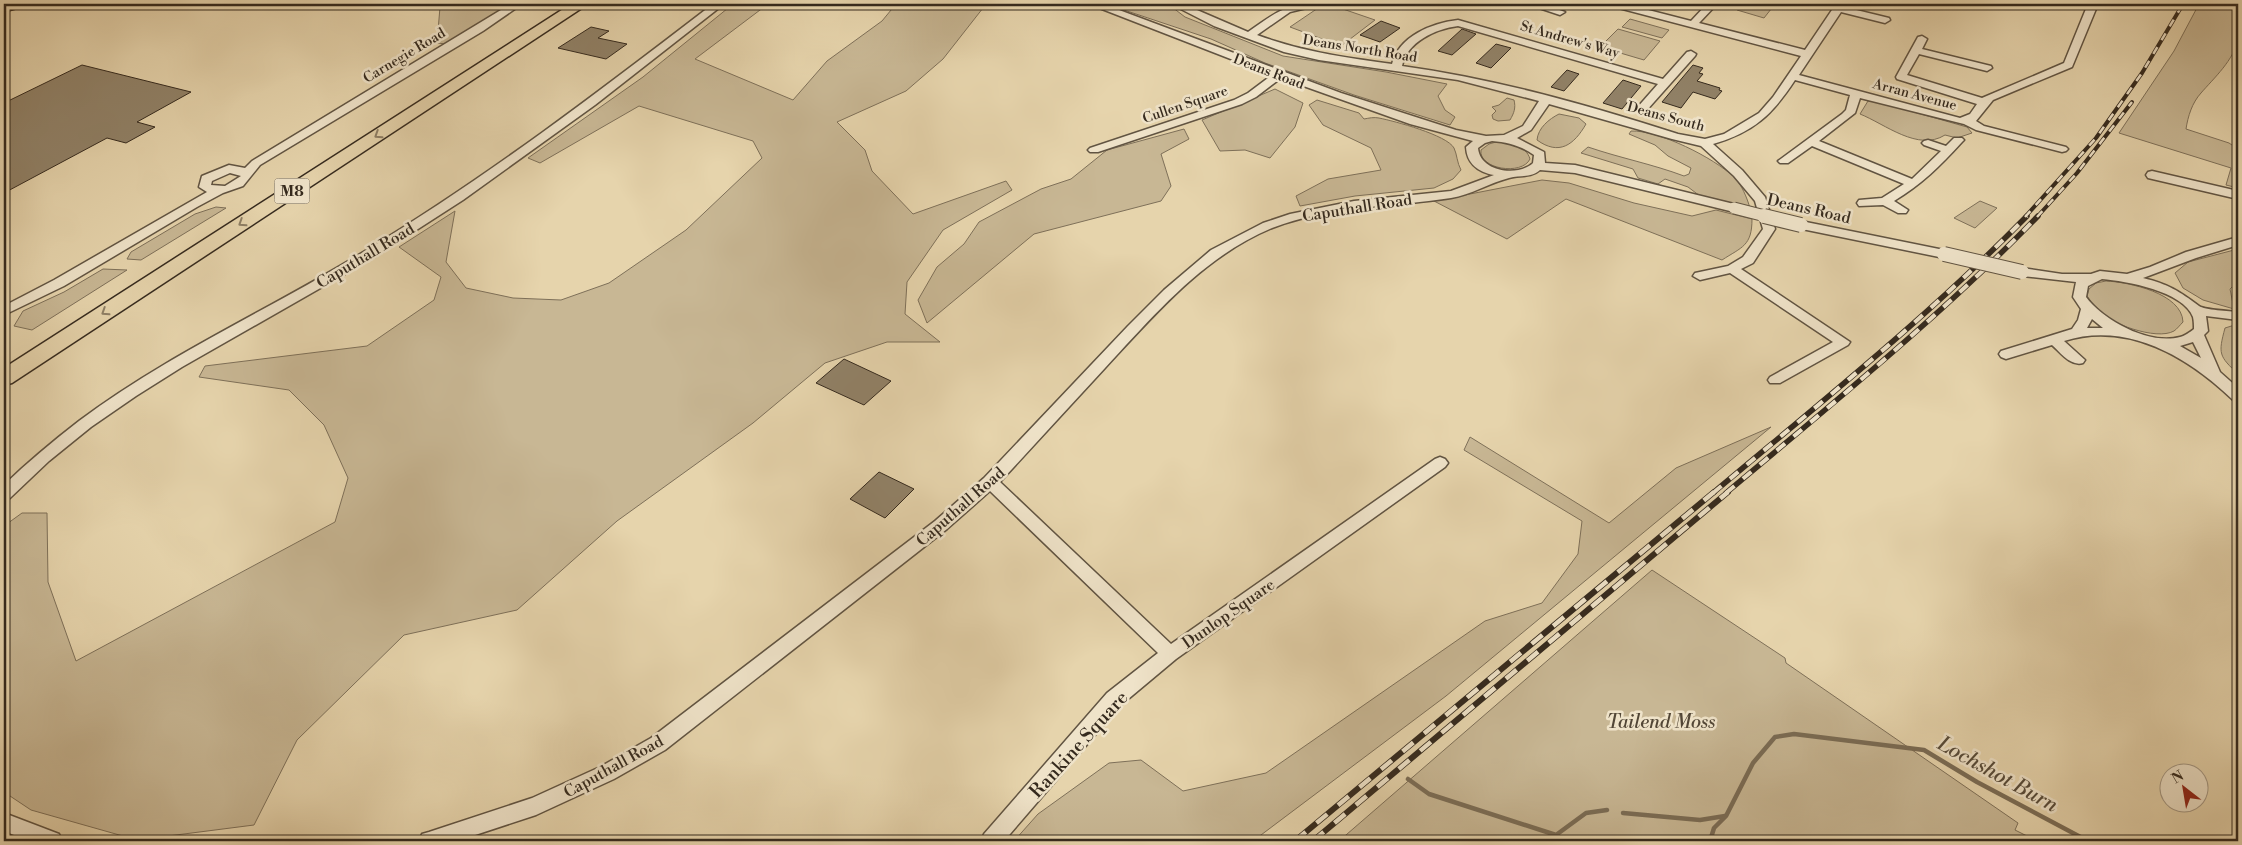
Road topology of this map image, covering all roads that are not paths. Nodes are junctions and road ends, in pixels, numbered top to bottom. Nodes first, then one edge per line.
1 (18, 4) edge
2 (517, 4) edge
3 (560, 4) edge
4 (581, 4) edge
5 (719, 4) edge
6 (1094, 4) edge
7 (1176, 4) edge
8 (1304, 4) edge
9 (1532, 4) edge
10 (1614, 4) edge
11 (1712, 4) edge
12 (2093, 4) edge
13 (1840, 6) edge
14 (4, 8) edge
15 (1560, 12) dead end
16 (1885, 20) dead end
17 (1694, 23) junction
18 (1249, 36) junction
19 (1922, 38) dead end
20 (1915, 50) junction
21 (1691, 54) dead end
22 (1807, 54) junction
23 (1987, 68) dead end
24 (1396, 69) junction
25 (1279, 75) junction
26 (1791, 76) junction
27 (1666, 83) junction
28 (1856, 94) junction
29 (1546, 100) junction
30 (1983, 102) junction
31 (1642, 109) dead end
32 (1967, 121) junction
33 (1526, 128) junction
34 (307, 132) junction
35 (1446, 132) junction
36 (1508, 138) junction
37 (1485, 139) junction
38 (1958, 140) dead end
39 (1812, 142) junction
40 (1705, 143) junction
41 (1928, 143) dead end
42 (1526, 145) junction
43 (2062, 149) dead end
44 (1094, 150) dead end
45 (1471, 150) junction
46 (1948, 150) junction
47 (1540, 160) junction
48 (1784, 161) dead end
49 (1484, 168) junction
50 (230, 169) junction
51 (247, 173) junction
52 (1509, 174) junction
53 (2152, 175) dead end
54 (1913, 184) junction
55 (204, 185) junction
56 (1478, 185) junction
57 (220, 190) junction
58 (2238, 196) edge
59 (1885, 201) junction
60 (1863, 203) dead end
61 (1902, 210) dead end
62 (133, 239) junction
63 (2238, 241) edge
64 (2169, 264) junction
65 (1732, 269) junction
66 (2037, 275) junction
67 (1700, 276) dead end
68 (2131, 277) junction
69 (2089, 278) junction
70 (2160, 287) junction
71 (2083, 306) junction
72 (4, 310) edge
73 (2196, 311) junction
74 (2238, 316) edge
75 (2077, 332) junction
76 (2123, 332) junction
77 (2197, 336) junction
78 (2055, 340) junction
79 (2160, 342) junction
80 (2006, 354) dead end
81 (4, 359) edge
82 (2078, 360) dead end
83 (2216, 376) junction
84 (4, 378) edge
85 (1775, 380) dead end
86 (2238, 396) edge
87 (1440, 463) dead end
88 (990, 482) junction
89 (4, 494) edge
90 (1170, 654) junction
91 (4, 822) edge
92 (52, 841) edge
93 (430, 841) edge
94 (991, 841) edge

1 - 14 main road
2 - 34 street, Carnegie Road
3 - 81 highway, M8
4 -> 84 highway, M8
5 - 89 street, Caputhall Road
6 - 25 street, Deans Road
7 - 18 street, Deans North Road
8 - 18 street
9 - 15 street
10 - 17 street
11 - 17 street
12 - 30 street, Arran Avenue
13 - 16 street, Deans South
13 - 22 street, Deans South
17 - 22 street
18 - 24 street, Deans North Road
19 - 20 street
20 - 23 street
20 - 30 street
21 - 27 street
22 - 26 street, Deans South
24 - 27 street, St Andrew's Way
24 - 29 street, Deans North Road
25 - 35 street, Deans Road
25 - 44 street, Cullen Square
26 - 28 street, Arran Avenue
26 - 40 street, Deans South
27 - 31 street
28 - 32 street, Arran Avenue
28 - 39 street
29 - 33 street
29 - 40 street, Deans South
30 - 32 street, Arran Avenue
32 - 43 street
33 - 36 street
33 - 42 street
34 - 50 street, Carnegie Road
34 - 51 street, Carnegie Road
35 - 37 street, Deans Road
35 - 45 street, Deans Road
36 - 37 street, Deans Road
36 - 42 street
37 - 45 street
38 - 46 street
39 - 48 street
39 - 54 street
40 - 65 street
41 - 46 street
42 - 47 street
45 - 49 street, Deans Road
46 - 54 street
47 - 52 street
47 - 66 street, Deans Road, bridge
49 - 52 street
49 - 56 street
50 - 51 street
50 - 55 street, Carnegie Road
51 - 57 street, Carnegie Road
52 - 56 street, Caputhall Road
53 - 58 street
54 - 59 street
55 - 57 street
55 - 62 street, Carnegie Road
56 - 88 street, Caputhall Road
57 - 62 street, Carnegie Road
59 - 60 street
59 - 61 street
62 - 72 street, Carnegie Road
63 - 64 street
64 - 68 street
64 - 70 street
65 - 67 street
65 - 85 street
66 - 69 street, Deans Road
66 - 71 street, Deans Road
68 - 69 street, Deans Road
68 - 70 street
69 - 71 street
70 - 73 street
71 - 75 street
71 - 76 street, Deans Road
73 - 74 street
73 - 77 street
75 - 76 street
75 - 78 street
76 - 79 street
77 - 79 street
77 - 83 street
78 - 80 street
78 - 82 street
79 - 83 street
83 - 86 street
87 - 90 street, Dunlop Square
88 - 90 street, Dunlop Square
88 - 93 street, Caputhall Road
90 - 94 street, Rankine Square
91 - 92 street

